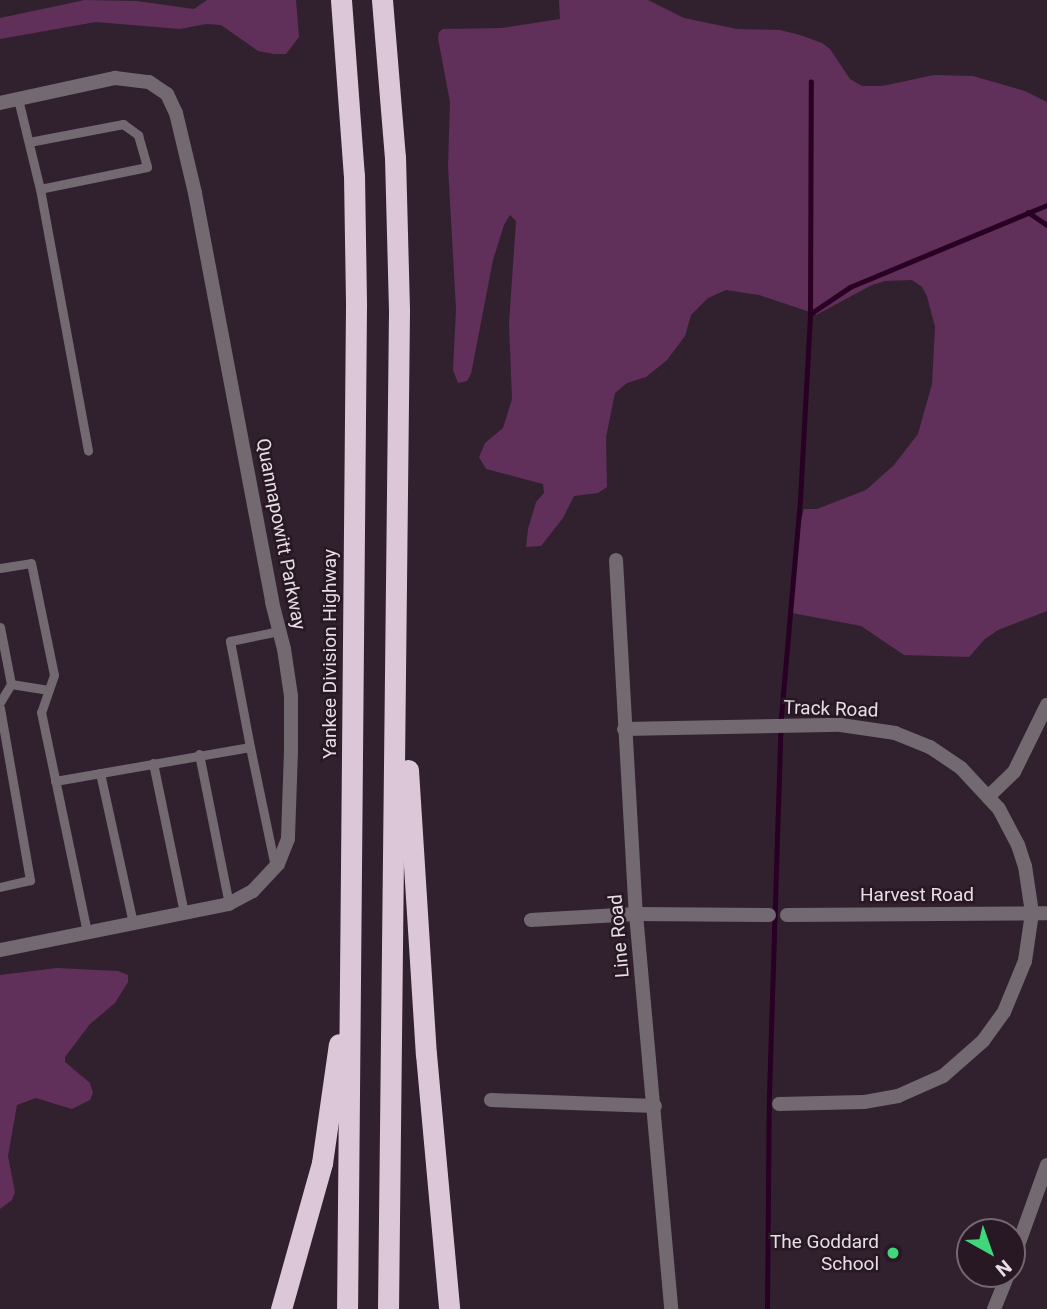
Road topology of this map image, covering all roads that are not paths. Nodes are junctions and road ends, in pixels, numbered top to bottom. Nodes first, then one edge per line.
1 (341, 0) edge
2 (382, 0) edge
3 (18, 99) junction
4 (0, 103) edge
5 (29, 142) junction
6 (40, 189) junction
7 (89, 451) dead end
8 (616, 560) dead end
9 (0, 568) edge
10 (0, 627) edge
11 (279, 631) junction
12 (395, 637) junction
13 (11, 684) junction
14 (49, 690) junction
15 (0, 702) edge
16 (1047, 705) edge
17 (0, 708) edge
18 (624, 729) junction
19 (250, 747) junction
20 (199, 754) junction
21 (153, 763) junction
22 (100, 773) junction
23 (55, 781) junction
24 (989, 796) junction
25 (275, 868) junction
26 (0, 887) edge
27 (229, 904) junction
28 (184, 913) junction
29 (1032, 913) junction
30 (1047, 913) edge
31 (636, 914) junction
32 (769, 915) dead end
33 (787, 915) dead end
34 (531, 920) dead end
35 (133, 923) junction
36 (87, 933) junction
37 (0, 950) edge
38 (350, 955) junction
39 (491, 1100) dead end
40 (779, 1104) dead end
41 (655, 1106) junction
42 (1047, 1165) edge
43 (1026, 1223) edge
44 (1002, 1288) edge
45 (281, 1309) edge
46 (347, 1309) edge
47 (388, 1309) edge
48 (449, 1309) edge
49 (671, 1309) edge
50 (994, 1309) edge

1 - 38 highway, Yankee Division Highway
2 - 12 highway
3 - 4 street, Quannapowitt Parkway
3 - 5 lane
3 - 11 street, Quannapowitt Parkway
5 - 6 lane
5 - 6 lane
6 - 7 lane
8 - 18 street, Line Road
9 - 14 lane
10 - 13 lane
11 - 19 lane
11 - 25 street, Quannapowitt Parkway
12 - 47 highway
12 - 48 highway
13 - 14 lane
13 - 15 lane
14 - 23 lane
16 - 24 street
17 - 26 lane
18 - 24 street, Track Road
18 - 31 street, Line Road
19 - 20 lane
19 - 25 lane
20 - 21 lane
20 - 27 lane
21 - 22 lane
21 - 28 lane
22 - 23 lane
22 - 35 lane
23 - 36 lane
24 - 29 street, Track Road
25 - 27 street, Quannapowitt Parkway
27 - 28 street, Quannapowitt Parkway
28 - 35 street, Quannapowitt Parkway
29 - 30 street, Harvest Road
29 - 33 street, Harvest Road
29 - 40 street, Track Road
31 - 32 street
31 - 34 street
31 - 41 street, Line Road
35 - 36 street, Quannapowitt Parkway
36 - 37 street, Quannapowitt Parkway
38 - 45 highway
38 - 46 highway, Yankee Division Highway
39 - 41 street
41 - 49 street, Line Road
42 - 43 street
44 - 50 street

